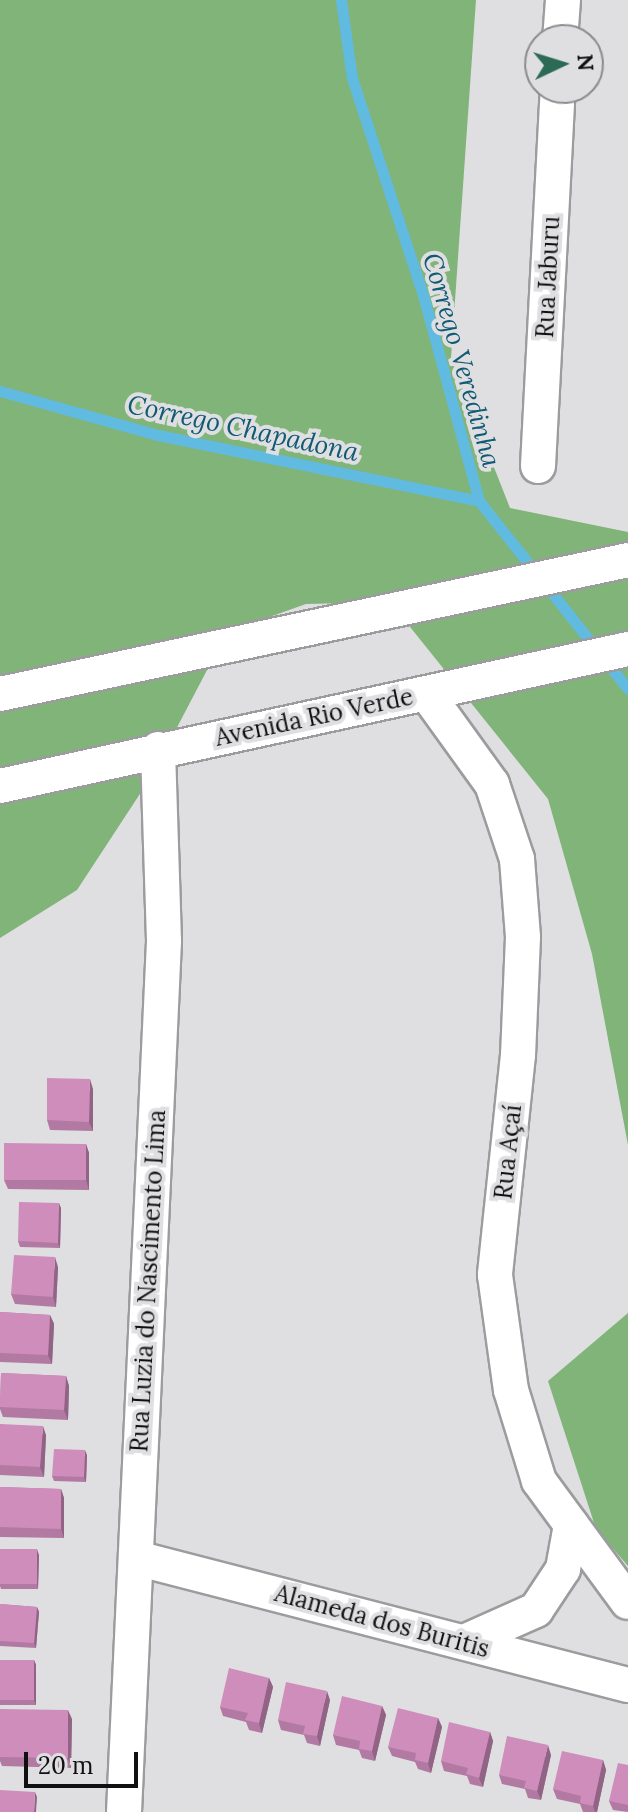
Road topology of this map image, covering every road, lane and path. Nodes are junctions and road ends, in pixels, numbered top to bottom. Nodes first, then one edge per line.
1 (563, 0) edge
2 (561, 24) edge
3 (557, 104) edge
4 (538, 466) dead end
5 (626, 560) edge
6 (628, 649) edge
7 (0, 694) edge
8 (427, 694) junction
9 (158, 749) junction
10 (0, 786) edge
11 (571, 1525) junction
12 (136, 1558) junction
13 (628, 1602) edge
14 (464, 1642) junction
15 (628, 1685) edge
16 (124, 1812) edge

1 - 2 street
3 - 4 street, Rua Jaburu
5 - 7 street
6 - 8 street, Avenida Rio Verde
8 - 9 street, Avenida Rio Verde
8 - 11 street, Rua Açaí
9 - 10 street, Avenida Rio Verde
9 - 12 street, Rua Luzia do Nascimento Lima
11 - 13 street, Rua Açaí
11 - 14 street
12 - 14 street, Alameda dos Buritis
12 - 16 street, Rua Luzia do Nascimento Lima
14 - 15 street, Alameda dos Buritis

